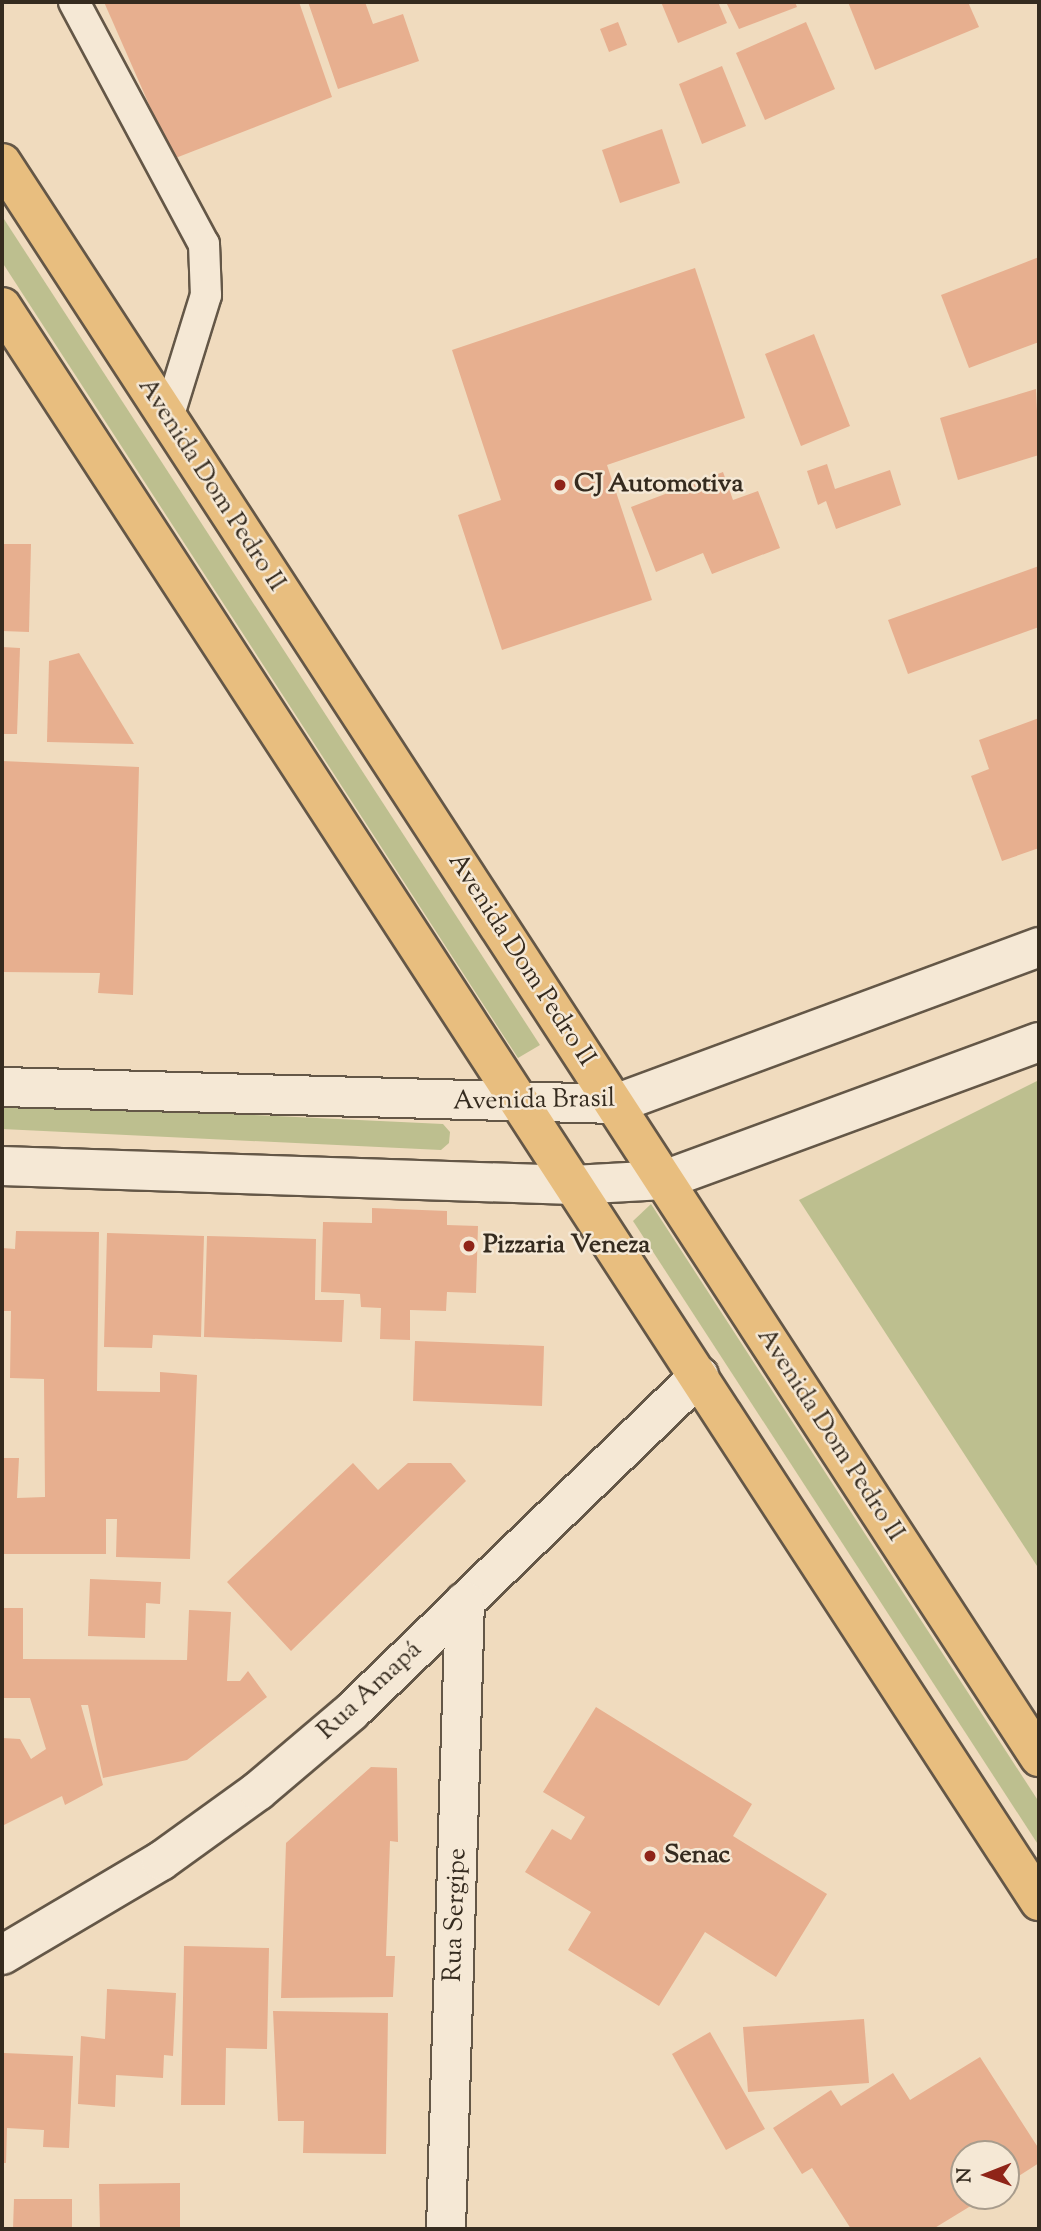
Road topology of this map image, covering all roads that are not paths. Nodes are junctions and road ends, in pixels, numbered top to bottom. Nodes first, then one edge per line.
1 (74, 2) edge
2 (2, 163) edge
3 (2, 307) edge
4 (168, 418) junction
5 (1039, 947) edge
6 (1039, 1042) edge
7 (2, 1087) edge
8 (615, 1104) junction
9 (520, 1105) junction
10 (2, 1166) edge
11 (664, 1180) junction
12 (573, 1185) junction
13 (699, 1376) junction
14 (465, 1601) junction
15 (1039, 1757) edge
16 (1039, 1901) edge
17 (2, 1955) edge
18 (446, 2229) edge

1 - 4 lane
2 - 4 main road, Avenida Dom Pedro II
3 - 9 main road
4 - 8 main road, Avenida Dom Pedro II
5 - 8 main road, Avenida Brasil
6 - 11 main road
7 - 9 main road, Avenida Brasil
8 - 9 main road, Avenida Brasil
8 - 11 main road, Avenida Dom Pedro II
9 - 12 main road
10 - 12 main road
11 - 12 main road
11 - 15 main road, Avenida Dom Pedro II
12 - 13 main road
13 - 14 main road, Rua Amapá
13 - 16 main road
14 - 17 main road, Rua Amapá
14 - 18 main road, Rua Sergipe

